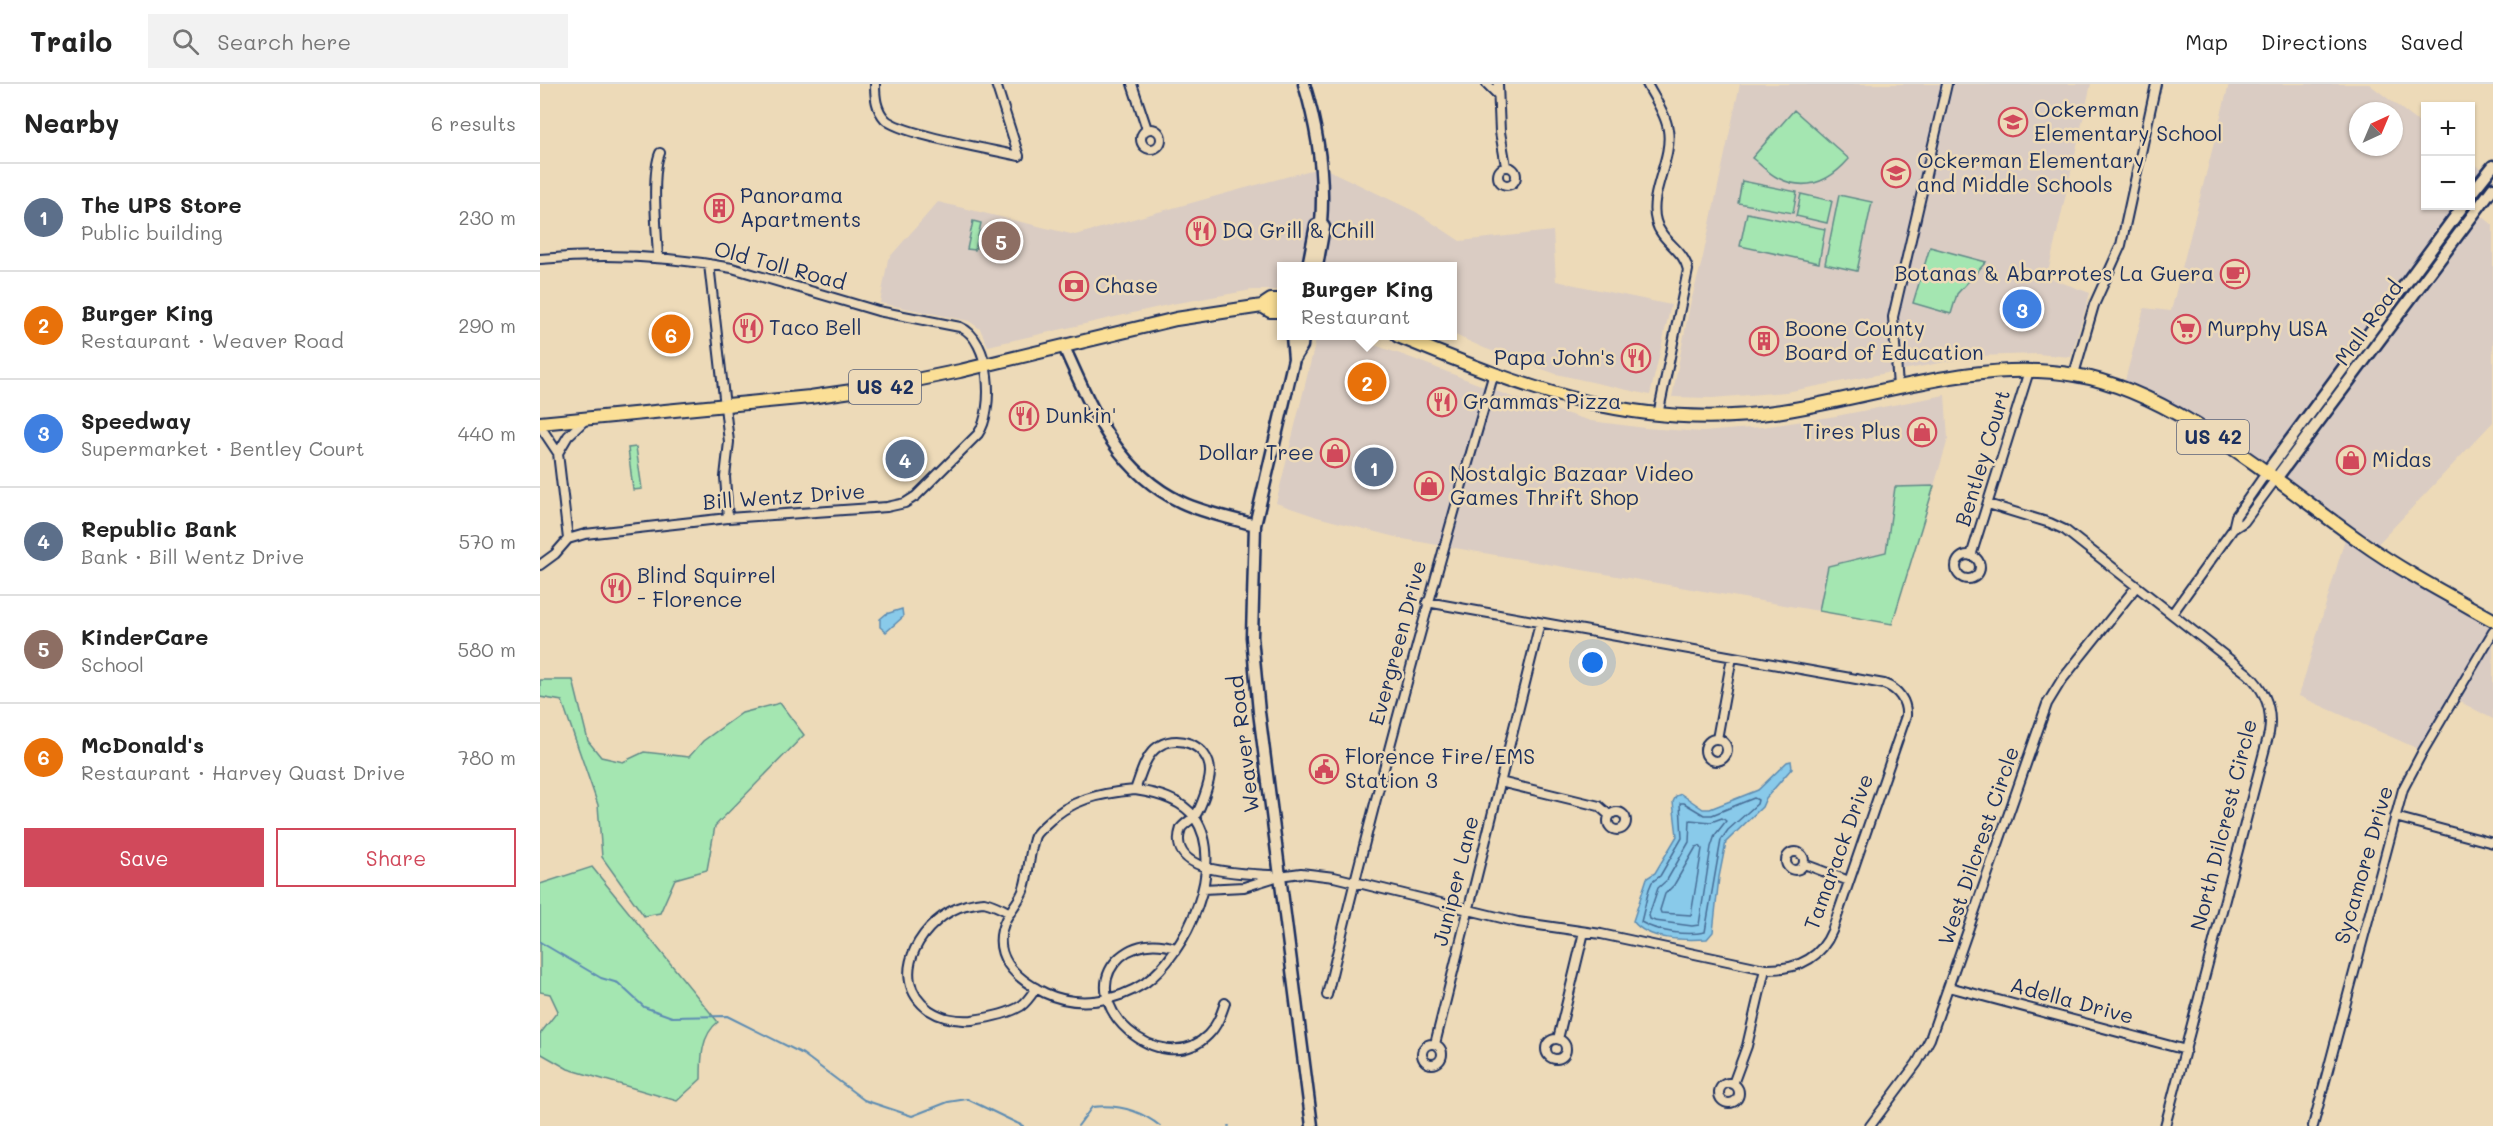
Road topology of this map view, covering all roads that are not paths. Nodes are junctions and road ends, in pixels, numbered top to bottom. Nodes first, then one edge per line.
1 (875, 84) edge
2 (996, 84) edge
3 (1132, 84) edge
4 (1304, 84) edge
5 (1487, 84) edge
6 (1498, 84) edge
7 (1647, 84) edge
8 (1947, 84) edge
9 (2157, 84) edge
10 (1498, 95) junction
11 (1147, 129) dead end
12 (660, 153) dead end
13 (1506, 166) dead end
14 (2493, 166) edge
15 (2493, 188) edge
16 (2475, 189) edge
17 (2460, 210) edge
18 (1321, 223) junction
19 (658, 258) junction
20 (540, 259) edge
21 (1309, 262) edge
22 (1318, 262) edge
23 (709, 264) junction
24 (1277, 300) edge
25 (1262, 306) junction
26 (1277, 311) edge
27 (1292, 340) edge
28 (1303, 340) edge
29 (1408, 340) edge
30 (1064, 347) junction
31 (1293, 359) junction
32 (985, 365) junction
33 (2029, 371) junction
34 (1494, 373) junction
35 (2074, 374) junction
36 (1899, 387) junction
37 (725, 405) junction
38 (1659, 415) junction
39 (586, 419) junction
40 (540, 425) edge
41 (558, 453) junction
42 (2271, 476) junction
43 (1988, 504) junction
44 (728, 518) junction
45 (1256, 525) junction
46 (568, 539) junction
47 (1971, 556) dead end
48 (540, 565) edge
49 (2136, 587) junction
50 (1427, 602) junction
51 (2172, 614) junction
52 (2493, 620) edge
53 (1540, 623) junction
54 (2493, 632) edge
55 (1732, 657) junction
56 (1718, 739) dead end
57 (1500, 782) junction
58 (1135, 790) junction
59 (1610, 815) dead end
60 (1194, 817) junction
61 (2395, 817) junction
62 (2493, 843) edge
63 (1804, 864) dead end
64 (1207, 867) junction
65 (1279, 876) junction
66 (1354, 881) junction
67 (1849, 881) junction
68 (1203, 889) junction
69 (1467, 910) junction
70 (1010, 913) junction
71 (1584, 932) junction
72 (1176, 948) junction
73 (1766, 969) junction
74 (1949, 987) junction
75 (1036, 988) junction
76 (1327, 995) dead end
77 (1106, 999) junction
78 (1225, 1003) dead end
79 (1558, 1039) dead end
80 (1435, 1044) dead end
81 (2186, 1050) junction
82 (1733, 1084) dead end
83 (1312, 1126) edge
84 (1870, 1126) edge
85 (2165, 1126) edge
86 (2313, 1126) edge

1 - 2 street
3 - 11 street
4 - 18 main road
5 - 10 street
6 - 10 street
7 - 38 street
8 - 36 street
9 - 35 street
10 - 13 street
12 - 19 street
14 - 16 main road
15 - 42 main road, Mall Road
17 - 42 main road, Mall Road
18 - 21 main road
18 - 22 main road
19 - 20 street, Old Toll Road
19 - 23 street, Old Toll Road
23 - 32 street, Old Toll Road
23 - 37 street
24 - 25 main road, US 42
25 - 26 main road, US 42
25 - 30 main road, US 42
27 - 31 main road, Weaver Road
28 - 31 main road, Weaver Road
29 - 34 main road, US 42
30 - 32 main road, US 42
30 - 45 main road
31 - 45 main road, Weaver Road
32 - 37 main road, US 42
32 - 44 street, Bill Wentz Drive
33 - 35 main road, US 42
33 - 36 main road, US 42
33 - 43 street, Bentley Court
34 - 38 main road, US 42
34 - 50 street, Evergreen Drive
35 - 42 main road, US 42
36 - 38 main road, US 42
37 - 39 main road, US 42
37 - 44 street
39 - 40 main road, US 42
39 - 41 street
40 - 41 street
41 - 46 street
42 - 51 street
42 - 52 main road, US 42
43 - 47 street, Bentley Court
43 - 49 street, North Dilcrest Circle
44 - 46 street, Bill Wentz Drive
45 - 65 main road, Weaver Road
46 - 48 street
49 - 51 street, North Dilcrest Circle
49 - 74 street, West Dilcrest Circle
50 - 53 street, Tamarack Drive
50 - 66 street, Evergreen Drive
51 - 81 street, North Dilcrest Circle
53 - 55 street, Tamarack Drive
53 - 57 street, Juniper Lane
54 - 61 street, Sycamore Drive
55 - 56 street
55 - 67 street, Tamarack Drive
57 - 59 street
57 - 69 street, Juniper Lane
58 - 60 street
58 - 60 street
58 - 70 street
60 - 64 street
60 - 64 street
61 - 62 street
61 - 86 street, Sycamore Drive
63 - 67 street
64 - 65 street
64 - 68 street
65 - 66 street, Tamarack Drive
65 - 68 street
65 - 83 main road, Weaver Road
66 - 69 street, Tamarack Drive
66 - 76 street, Evergreen Drive
67 - 73 street, Tamarack Drive
68 - 72 street
69 - 71 street, Tamarack Drive
69 - 80 street, Juniper Lane
70 - 75 street
70 - 75 street
71 - 73 street, Tamarack Drive
71 - 79 street
72 - 77 street
72 - 77 street
73 - 82 street
74 - 81 street, Adella Drive
74 - 84 street, West Dilcrest Circle
75 - 77 street
77 - 78 street
81 - 85 street, North Dilcrest Circle

